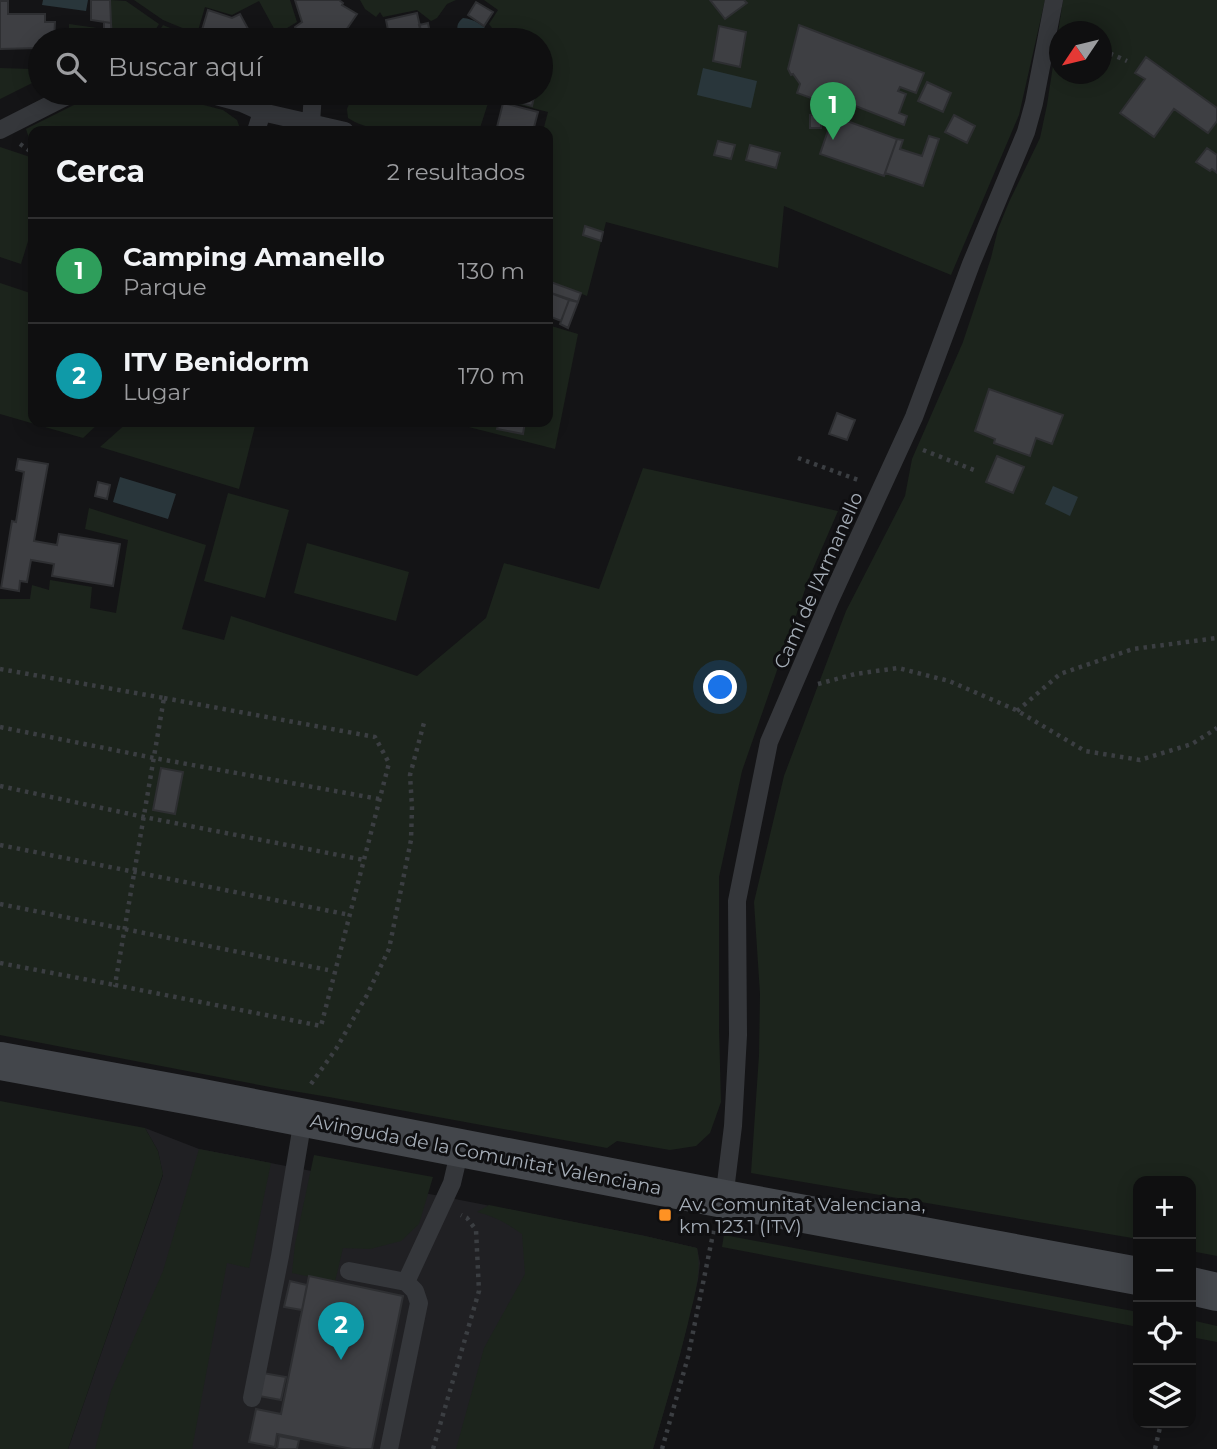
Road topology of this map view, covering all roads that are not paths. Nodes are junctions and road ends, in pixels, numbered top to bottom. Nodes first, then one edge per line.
1 (1054, 0) edge
2 (49, 105) edge
3 (246, 105) edge
4 (312, 105) edge
5 (262, 112) junction
6 (311, 123) junction
7 (258, 126) edge
8 (324, 126) edge
9 (0, 130) edge
10 (0, 1061) edge
11 (295, 1117) junction
12 (460, 1149) junction
13 (721, 1199) junction
14 (349, 1271) dead end
15 (1133, 1275) edge
16 (406, 1282) junction
17 (1196, 1287) edge
18 (1217, 1292) edge
19 (251, 1398) dead end
20 (389, 1449) edge

1 - 13 lane, Camí de l'Armanello
2 - 9 lane
3 - 5 lane
4 - 6 lane
5 - 6 lane
5 - 7 lane
6 - 8 lane
10 - 11 main road, Avinguda de la Comunitat Valenciana
11 - 12 main road, Avinguda de la Comunitat Valenciana
11 - 19 lane
12 - 13 main road, Avinguda de la Comunitat Valenciana
12 - 16 lane
13 - 15 main road, Avinguda de la Comunitat Valenciana
14 - 16 lane
16 - 20 lane
17 - 18 main road

